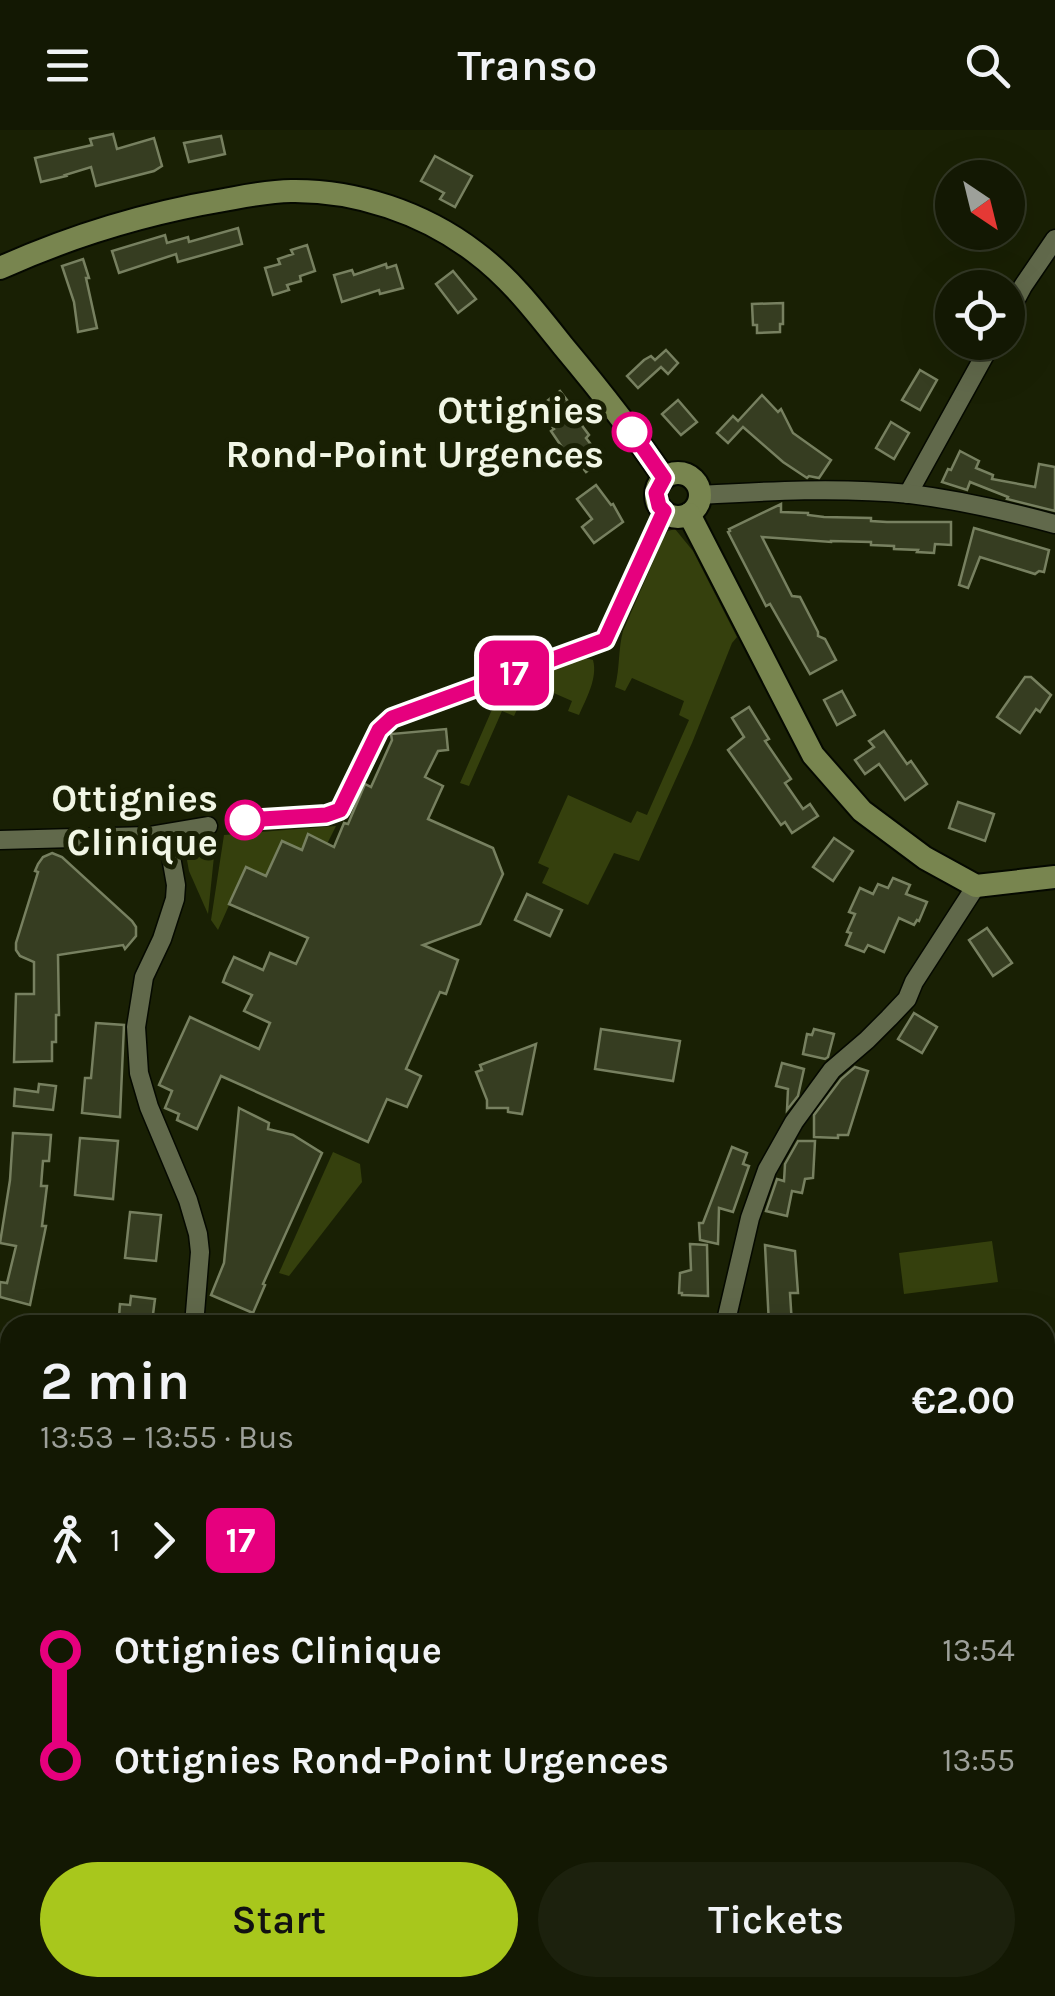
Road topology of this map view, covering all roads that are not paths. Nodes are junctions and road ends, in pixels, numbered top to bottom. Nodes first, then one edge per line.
1 (1055, 239) edge
2 (0, 268) edge
3 (1025, 282) edge
4 (982, 360) edge
5 (664, 478) junction
6 (908, 494) junction
7 (694, 505) junction
8 (1055, 524) edge
9 (208, 826) dead end
10 (167, 834) junction
11 (0, 840) edge
12 (1055, 877) edge
13 (976, 886) junction
14 (196, 1315) edge
15 (728, 1315) edge

1 - 3 street
2 - 5 main road
4 - 6 street
5 - 7 main road
5 - 7 main road
6 - 7 street
6 - 8 street
7 - 13 main road
9 - 10 street
10 - 11 street
10 - 14 street
12 - 13 main road
13 - 15 street

